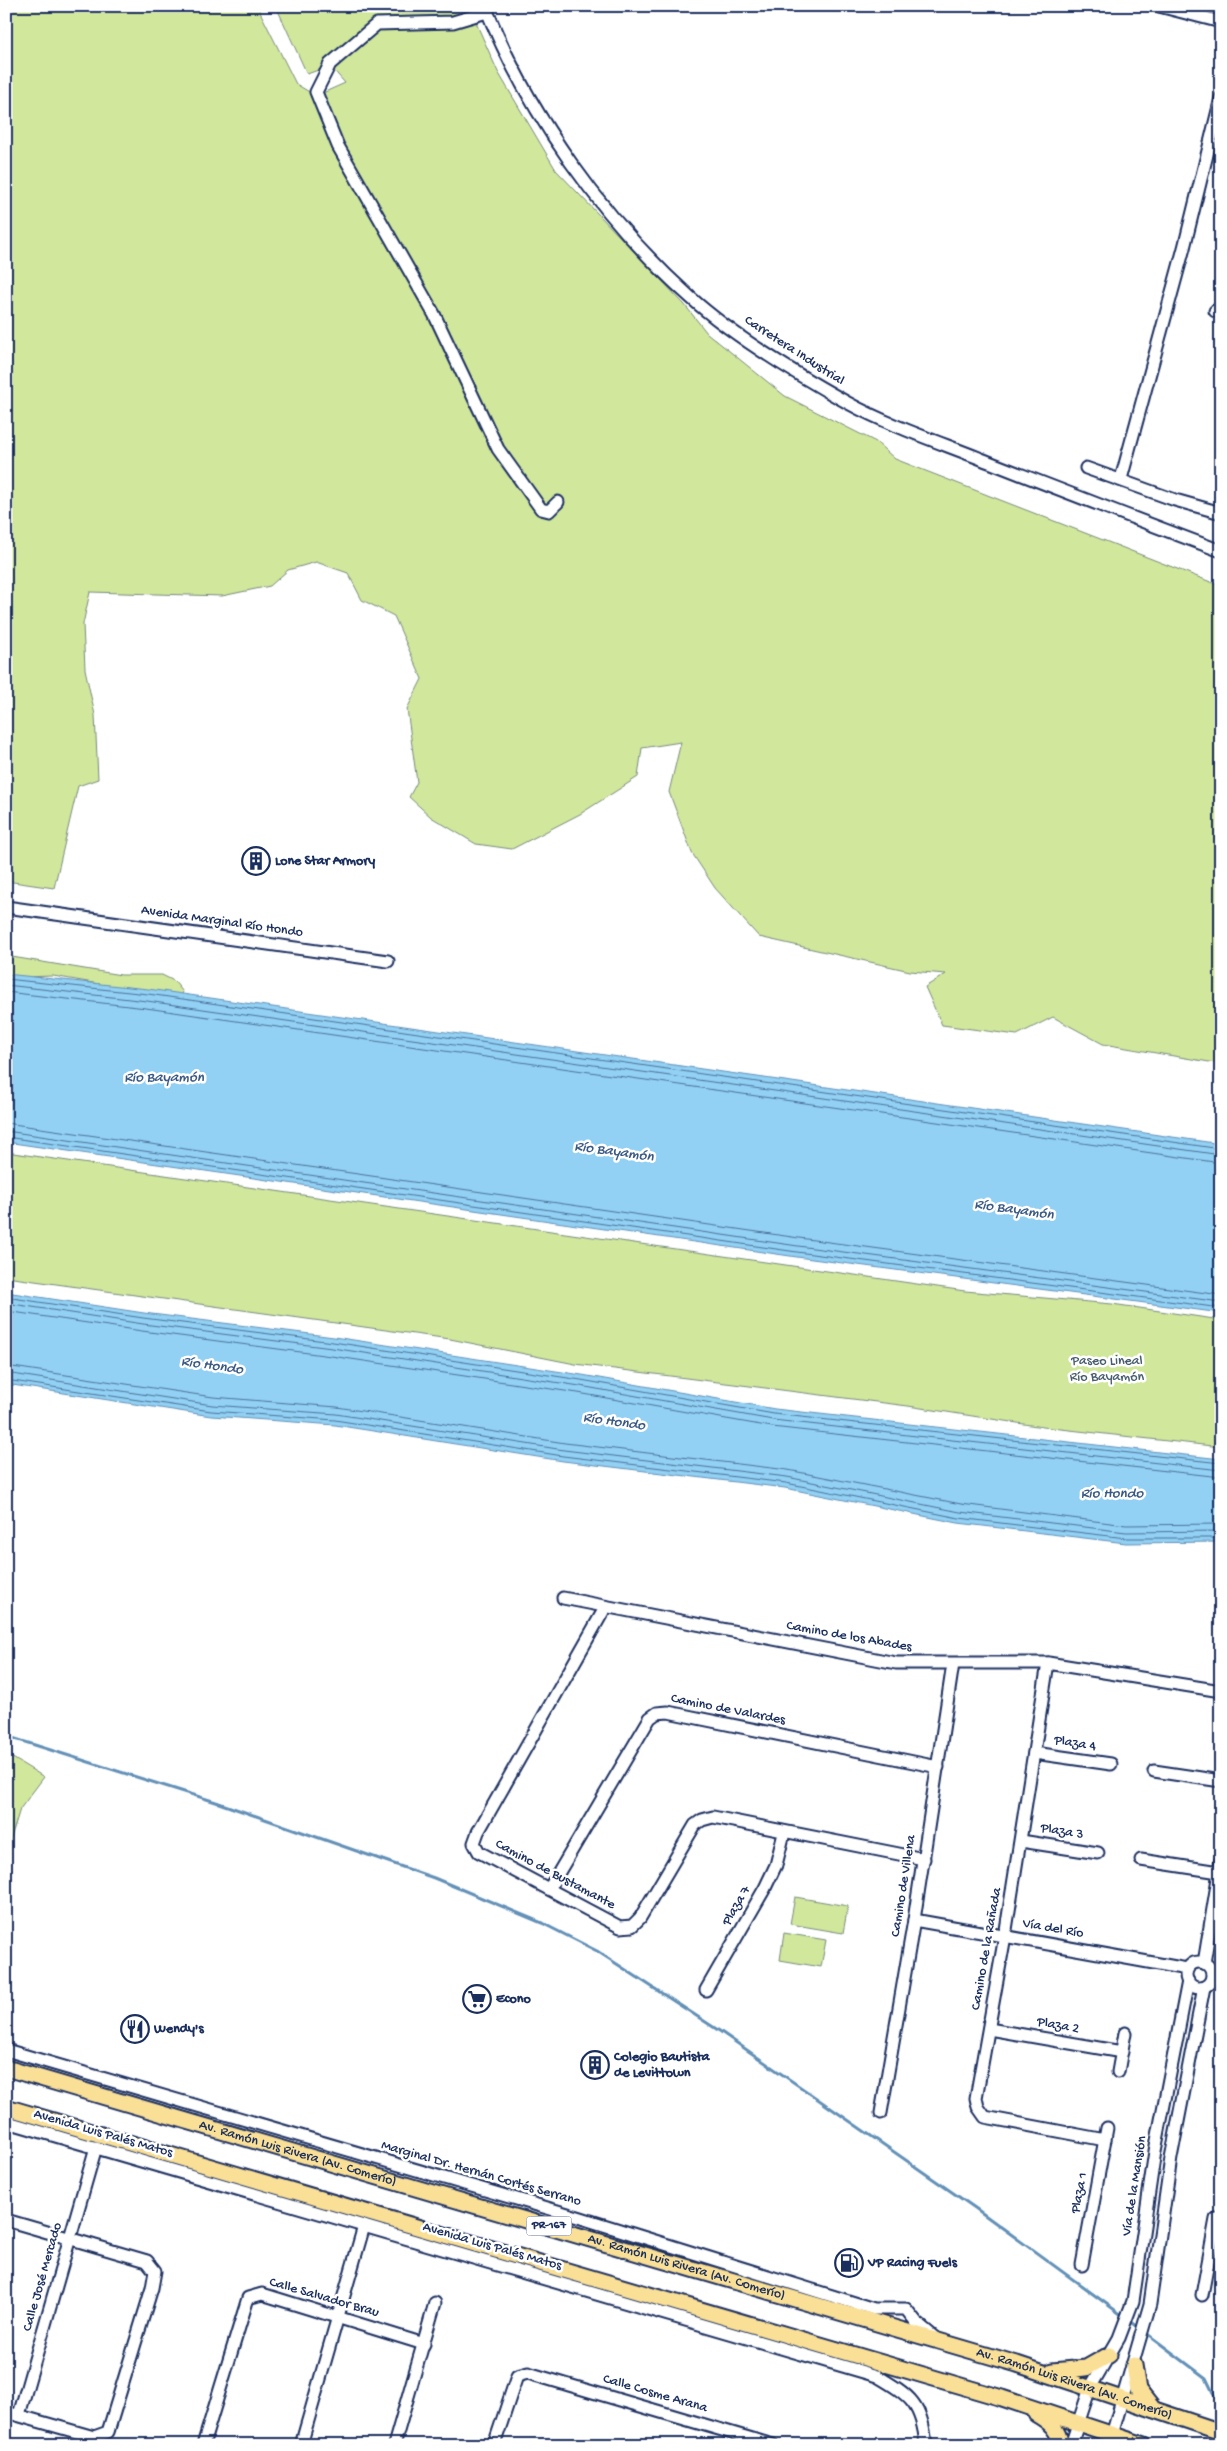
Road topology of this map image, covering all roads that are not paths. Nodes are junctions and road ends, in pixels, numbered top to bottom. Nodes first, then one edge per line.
1 (1159, 6) edge
2 (486, 9) edge
3 (1221, 22) edge
4 (1221, 98) edge
5 (1216, 141) edge
6 (1086, 468) dead end
7 (1121, 479) junction
8 (558, 502) dead end
9 (1221, 513) edge
10 (1221, 551) edge
11 (6, 907) edge
12 (388, 961) dead end
13 (563, 1598) dead end
14 (605, 1608) junction
15 (1048, 1663) junction
16 (953, 1664) junction
17 (1221, 1691) edge
18 (1034, 1753) junction
19 (1111, 1764) dead end
20 (938, 1767) junction
21 (1154, 1771) dead end
22 (1221, 1781) edge
23 (784, 1833) junction
24 (1021, 1841) junction
25 (1098, 1853) dead end
26 (924, 1859) junction
27 (1141, 1860) dead end
28 (1221, 1860) edge
29 (1219, 1872) junction
30 (549, 1889) junction
31 (914, 1920) junction
32 (1005, 1936) junction
33 (1204, 1962) junction
34 (1187, 1969) junction
35 (1188, 1981) junction
36 (1212, 1982) edge
37 (706, 1990) dead end
38 (989, 2029) junction
39 (1125, 2033) dead end
40 (6, 2050) edge
41 (1122, 2052) junction
42 (6, 2068) edge
43 (1118, 2072) dead end
44 (6, 2107) edge
45 (881, 2113) dead end
46 (11, 2122) dead end
47 (1107, 2128) dead end
48 (1105, 2140) junction
49 (96, 2147) junction
50 (1216, 2219) dead end
51 (6, 2220) edge
52 (364, 2226) junction
53 (70, 2239) junction
54 (1216, 2253) edge
55 (1082, 2264) dead end
56 (1202, 2295) dead end
57 (436, 2303) dead end
58 (338, 2317) junction
59 (937, 2340) junction
60 (424, 2344) junction
61 (1109, 2354) junction
62 (1134, 2365) junction
63 (1039, 2371) junction
64 (1090, 2388) junction
65 (1124, 2399) junction
66 (1018, 2403) junction
67 (1153, 2409) junction
68 (6, 2412) edge
69 (19, 2415) junction
70 (1078, 2423) junction
71 (1221, 2432) edge
72 (1111, 2440) edge
73 (203, 2445) edge
74 (301, 2445) edge
75 (394, 2445) edge
76 (494, 2445) edge
77 (773, 2445) edge
78 (926, 2445) edge
79 (1061, 2445) edge
80 (1071, 2445) edge
81 (1144, 2445) edge

1 - 3 street
2 - 8 street
2 - 10 street, Carretera Industrial
4 - 5 street
5 - 7 street
6 - 7 street
7 - 9 street
11 - 12 street, Avenida Marginal Río Hondo
13 - 14 street, Camino de los Abades
14 - 16 street, Camino de los Abades
14 - 30 street, Camino de Bustamante
15 - 16 street, Camino de los Abades
15 - 17 street, Camino de los Abades
15 - 18 street, Camino de la Rañada
16 - 20 street, Camino de Villena
18 - 19 street, Plaza 4
18 - 24 street, Camino de la Rañada
20 - 26 street, Camino de Villena
20 - 30 street, Camino de Valardes
21 - 22 street
23 - 26 street, Camino de Bustamante
23 - 30 street, Camino de Bustamante
23 - 37 street, Plaza 7
24 - 25 street, Plaza 3
24 - 32 street, Camino de la Rañada
26 - 31 street, Camino de Villena
27 - 29 street
28 - 29 street
29 - 33 street
31 - 32 street, Vía del Río
31 - 45 street, Camino de Villena
32 - 34 street, Vía del Río
32 - 38 street, Camino de la Rañada
33 - 34 street
33 - 36 street
34 - 35 street
35 - 36 street
35 - 61 street, Vía de la Mansión
36 - 62 street
38 - 41 street, Plaza 2
38 - 48 street, Camino de la Rañada
39 - 41 street
40 - 59 street, Marginal Dr. Hernán Cortés Serrano
41 - 43 street
42 - 59 main road, Av. Ramón Luis Rivera (Av. Comerío) / PR-167
44 - 66 main road
46 - 49 street, Avenida Luis Palés Matos
47 - 48 street, Plaza 1
48 - 55 street, Plaza 1
49 - 52 street, Avenida Luis Palés Matos
49 - 53 street, Calle José Mercado
50 - 54 street
51 - 53 street
52 - 58 street
52 - 78 street, Avenida Luis Palés Matos
53 - 69 street, Calle José Mercado
53 - 69 street
54 - 56 street
57 - 60 street
58 - 60 street, Calle Salvador Brau
58 - 73 street, Calle Salvador Brau
58 - 74 street
59 - 63 main road, Av. Ramón Luis Rivera (Av. Comerío) / PR-167
60 - 75 street
61 - 63 main road
61 - 64 street, Vía de la Mansión
62 - 65 street
62 - 67 main road
63 - 64 main road, Av. Ramón Luis Rivera (Av. Comerío) / PR-167
64 - 65 main road, Av. Ramón Luis Rivera (Av. Comerío) / PR-167
64 - 70 street, Vía de la Mansión
65 - 67 main road, Av. Ramón Luis Rivera (Av. Comerío) / PR-167
65 - 72 street
66 - 70 main road
66 - 79 main road
67 - 71 main road, Av. Ramón Luis Rivera (Av. Comerío) / PR-167
68 - 69 street
70 - 72 main road
70 - 80 street, Vía de la Mansión
72 - 81 main road
76 - 77 street, Calle Cosme Arana

